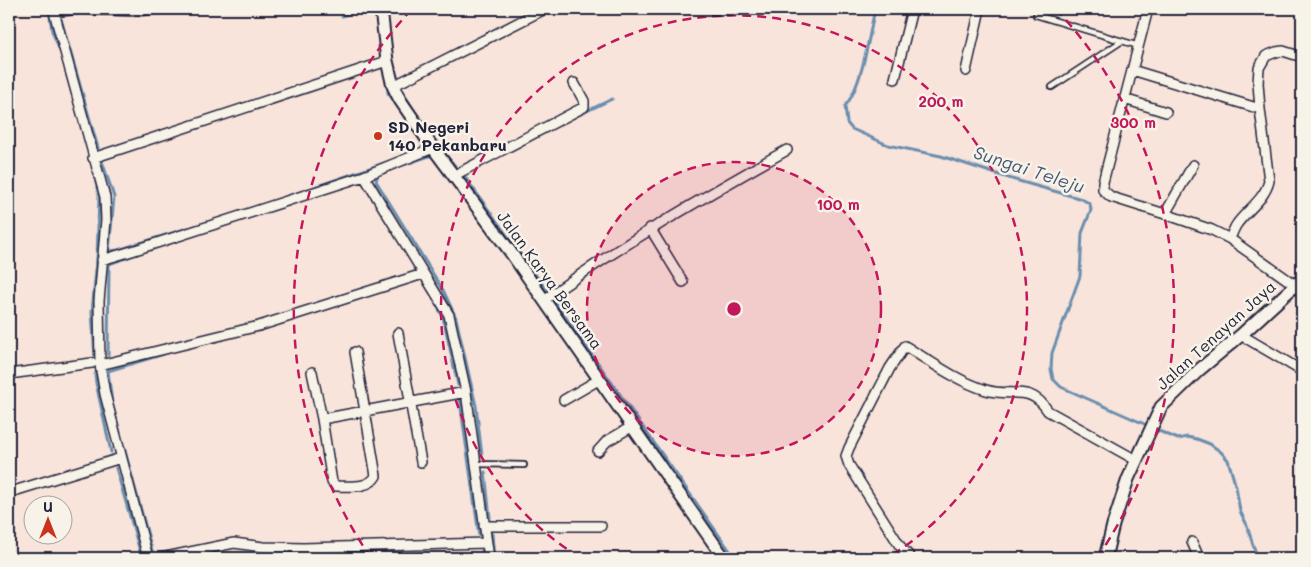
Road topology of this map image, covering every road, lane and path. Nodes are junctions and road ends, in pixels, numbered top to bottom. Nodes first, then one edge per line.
1 (78, 9) edge
2 (83, 9) edge
3 (155, 9) edge
4 (381, 9) edge
5 (545, 9) edge
6 (912, 9) edge
7 (980, 9) edge
8 (1148, 9) edge
9 (54, 10) edge
10 (1036, 15) dead end
11 (1122, 42) junction
12 (1139, 46) junction
13 (1302, 57) edge
14 (387, 61) junction
15 (1132, 70) junction
16 (966, 71) dead end
17 (895, 79) dead end
18 (574, 83) dead end
19 (393, 86) junction
20 (1052, 87) dead end
21 (1124, 99) junction
22 (1260, 109) junction
23 (1166, 112) dead end
24 (433, 148) junction
25 (787, 150) dead end
26 (93, 158) junction
27 (1193, 165) dead end
28 (364, 176) junction
29 (454, 176) junction
30 (1165, 214) junction
31 (650, 228) junction
32 (1230, 239) junction
33 (102, 260) junction
34 (423, 274) junction
35 (683, 282) dead end
36 (1299, 282) edge
37 (544, 300) junction
38 (398, 333) dead end
39 (1241, 335) junction
40 (355, 352) dead end
41 (96, 364) junction
42 (1302, 371) edge
43 (312, 372) dead end
44 (9, 374) edge
45 (600, 379) junction
46 (466, 392) junction
47 (564, 400) dead end
48 (412, 402) junction
49 (366, 411) junction
50 (322, 419) junction
51 (633, 426) junction
52 (598, 451) dead end
53 (1137, 457) junction
54 (121, 458) junction
55 (421, 462) dead end
56 (476, 464) junction
57 (524, 465) dead end
58 (14, 491) dead end
59 (484, 526) junction
60 (601, 526) dead end
61 (1192, 542) dead end
62 (487, 543) junction
63 (148, 558) edge
64 (161, 558) edge
65 (489, 558) edge
66 (724, 558) edge
67 (911, 558) edge
68 (1104, 558) edge
69 (1199, 558) edge

1 - 9 street
2 - 3 street
4 - 14 street, Jalan Karya Bersama
5 - 19 street
6 - 17 street
7 - 16 street
8 - 12 street
9 - 26 street
10 - 11 lane
11 - 12 lane
11 - 20 lane
12 - 15 street
13 - 22 street
14 - 19 street, Jalan Karya Bersama
14 - 26 street
15 - 21 street
15 - 22 street
18 - 29 street
19 - 24 street, Jalan Karya Bersama
21 - 23 street
21 - 30 street
22 - 32 street
24 - 28 street
24 - 29 street, Jalan Karya Bersama
25 - 31 street
26 - 33 street
27 - 30 street
28 - 33 street
28 - 34 street
29 - 37 street, Jalan Karya Bersama
30 - 32 street
31 - 35 street
31 - 37 street
32 - 36 street
33 - 41 street
34 - 41 street
34 - 46 street
36 - 39 street, Jalan Tenayan Jaya
37 - 45 street, Jalan Karya Bersama
38 - 48 street
39 - 42 street
39 - 53 street, Jalan Tenayan Jaya
40 - 49 street
41 - 44 street
41 - 54 street
43 - 50 street
45 - 47 street
45 - 51 street, Jalan Karya Bersama
46 - 48 street
46 - 56 street
48 - 49 street
48 - 55 street
49 - 50 street
49 - 50 street
51 - 52 street
51 - 66 street, Jalan Karya Bersama
53 - 67 street
53 - 68 street, Jalan Tenayan Jaya
54 - 58 street
54 - 63 street
56 - 57 lane
56 - 59 street
59 - 60 street
59 - 62 street
61 - 69 street
62 - 64 street
62 - 65 street

